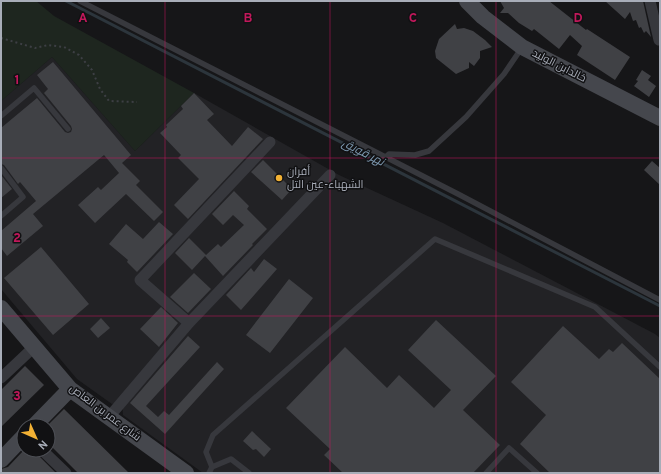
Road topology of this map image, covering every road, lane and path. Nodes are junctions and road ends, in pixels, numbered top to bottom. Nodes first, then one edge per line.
1 (80, 1) edge
2 (467, 1) edge
3 (650, 1) edge
4 (1, 38) edge
5 (659, 40) dead end
6 (522, 47) junction
7 (137, 102) dead end
8 (1, 116) edge
9 (660, 118) edge
10 (68, 129) dead end
11 (270, 142) dead end
12 (386, 157) junction
13 (1, 168) edge
14 (330, 176) dead end
15 (1, 216) edge
16 (660, 300) edge
17 (3, 314) edge
18 (189, 324) junction
19 (34, 346) junction
20 (660, 367) edge
21 (1, 378) edge
22 (70, 388) junction
23 (109, 417) junction
24 (42, 418) edge
25 (16, 444) edge
26 (50, 458) edge
27 (1, 460) edge
28 (210, 470) edge
29 (66, 473) edge
30 (186, 473) edge
31 (249, 473) edge
32 (486, 473) edge
33 (537, 473) edge

1 - 12 lane
2 - 6 street, خالدابن الوليد
3 - 5 street
4 - 7 path
6 - 9 street, خالدابن الوليد
6 - 12 lane
8 - 10 lane
11 - 18 street
12 - 16 lane
13 - 15 lane
14 - 18 street
17 - 19 street, شارع عمر بن العاص
18 - 23 street
19 - 21 street
19 - 22 street, شارع عمر بن العاص
20 - 28 lane
22 - 23 street, شارع عمر بن العاص
22 - 24 street
23 - 30 street, شارع عمر بن العاص
25 - 27 street
26 - 29 street
28 - 31 lane
32 - 33 lane

